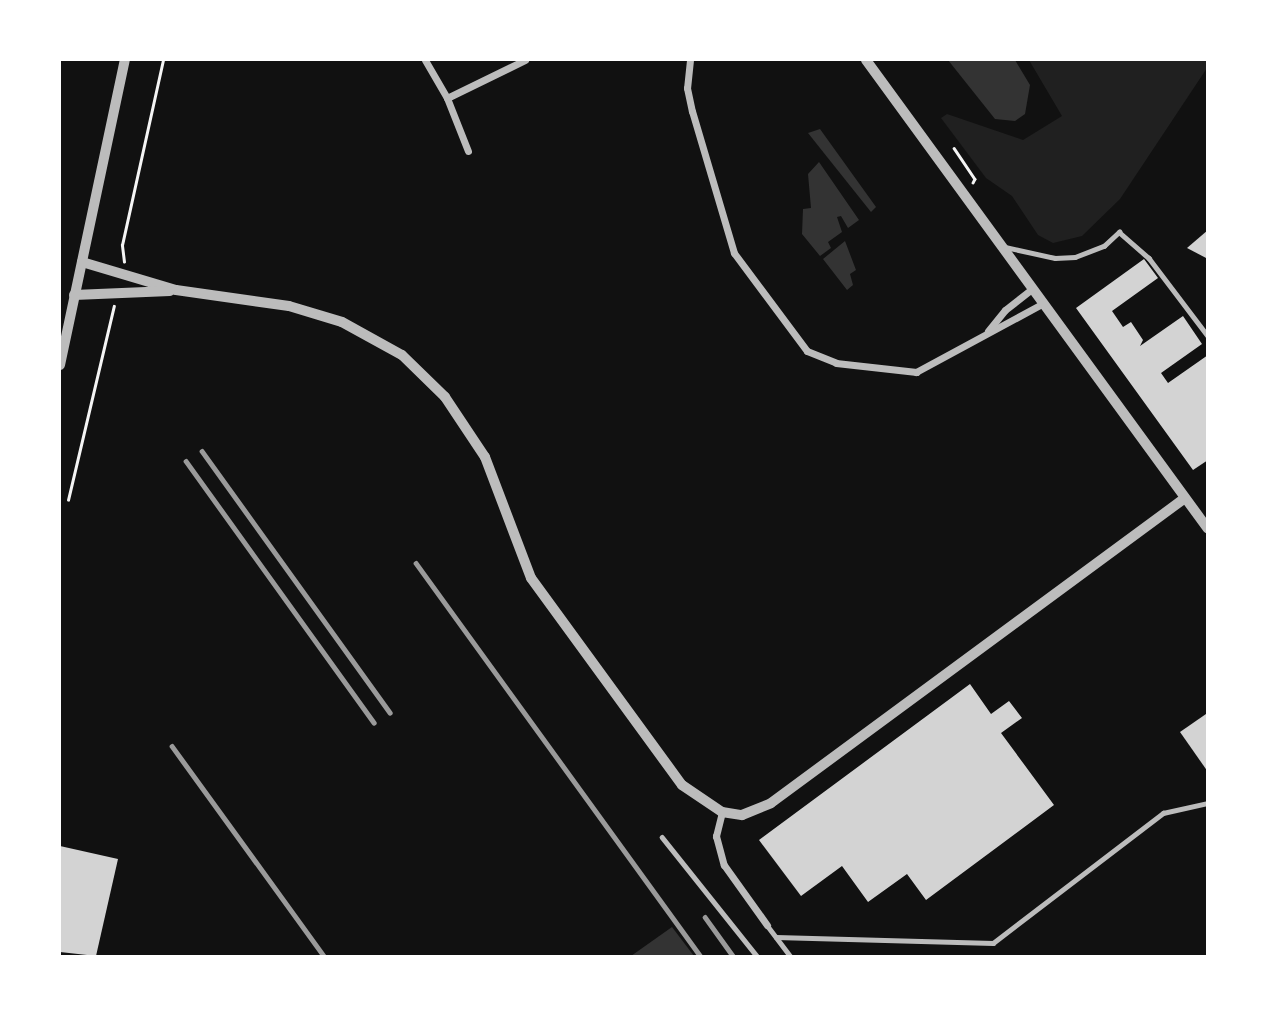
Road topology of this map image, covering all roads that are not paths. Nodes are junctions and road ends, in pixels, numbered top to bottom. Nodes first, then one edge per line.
1 (125, 60) edge
2 (425, 60) edge
3 (525, 60) edge
4 (690, 60) edge
5 (866, 60) edge
6 (447, 98) junction
7 (468, 151) dead end
8 (1001, 246) junction
9 (82, 262) junction
10 (1032, 289) junction
11 (176, 290) junction
12 (74, 295) junction
13 (1042, 304) junction
14 (988, 332) junction
15 (1208, 336) edge
16 (60, 365) edge
17 (1185, 498) junction
18 (1208, 529) edge
19 (1208, 803) edge
20 (722, 811) junction
21 (662, 837) dead end
22 (767, 925) joint
23 (776, 937) junction
24 (757, 957) edge
25 (790, 957) edge

1 - 9 street
2 - 6 street
3 - 6 street
4 - 14 street
5 - 8 street
6 - 7 street
8 - 10 street
8 - 15 lane
9 - 11 street
9 - 12 street
10 - 13 street
10 - 14 street
11 - 12 street
11 - 20 street
12 - 16 street
13 - 14 street
13 - 17 street
17 - 18 street
17 - 20 street
19 - 23 lane
20 - 22 street
21 - 24 lane
22 - 23 lane
23 - 25 lane

